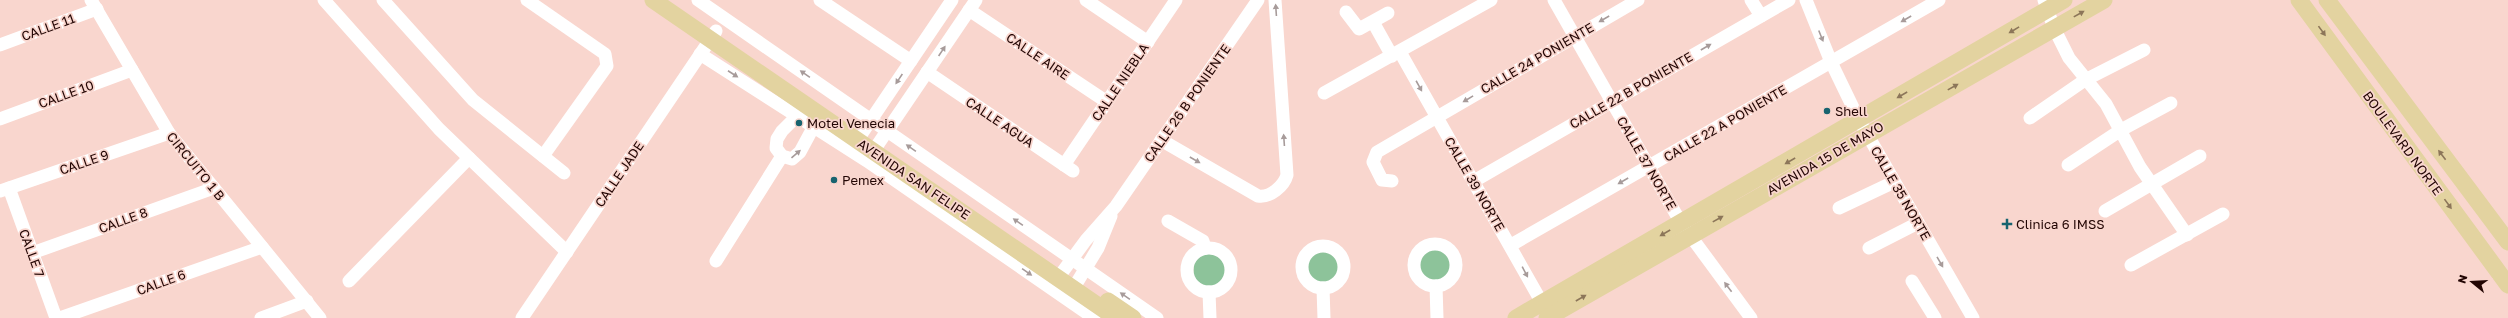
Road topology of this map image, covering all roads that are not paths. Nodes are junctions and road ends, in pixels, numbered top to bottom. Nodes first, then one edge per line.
1 (324, 0) edge
2 (383, 0) edge
3 (527, 0) edge
4 (653, 0) edge
5 (671, 0) edge
6 (698, 0) edge
7 (820, 0) edge
8 (952, 0) edge
9 (1086, 0) edge
10 (1176, 0) edge
11 (1258, 0) edge
12 (1275, 0) edge
13 (1491, 0) edge
14 (1554, 0) edge
15 (1638, 0) edge
16 (1751, 0) edge
17 (1789, 0) edge
18 (1806, 0) edge
19 (1939, 0) edge
20 (2064, 0) edge
21 (2104, 0) edge
22 (2298, 0) edge
23 (2327, 0) edge
24 (94, 5) edge
25 (972, 5) edge
26 (2046, 5) edge
27 (1346, 12) dead end
28 (1388, 13) dead end
29 (1761, 16) junction
30 (1373, 22) junction
31 (2054, 28) junction
32 (713, 35) junction
33 (1574, 36) junction
34 (1148, 42) junction
35 (0, 45) edge
36 (2144, 50) dead end
37 (700, 54) junction
38 (1396, 54) junction
39 (911, 61) junction
40 (1831, 62) junction
41 (132, 70) junction
42 (927, 72) junction
43 (2085, 80) junction
44 (1324, 93) dead end
45 (1611, 101) junction
46 (1107, 102) junction
47 (2171, 103) dead end
48 (1437, 117) junction
49 (2030, 118) dead end
50 (0, 119) edge
51 (809, 119) junction
52 (1863, 127) junction
53 (2121, 130) junction
54 (169, 133) junction
55 (861, 136) junction
56 (1161, 140) junction
57 (877, 147) junction
58 (543, 156) junction
59 (782, 156) junction
60 (2200, 156) dead end
61 (469, 158) junction
62 (1649, 166) junction
63 (2068, 166) dead end
64 (1068, 168) joint
65 (564, 173) dead end
66 (1392, 181) dead end
67 (1474, 181) junction
68 (1894, 182) junction
69 (2152, 184) junction
70 (214, 188) junction
71 (4, 189) edge
72 (1116, 206) junction
73 (1839, 208) dead end
74 (2105, 212) dead end
75 (2223, 214) dead end
76 (1168, 221) dead end
77 (1918, 223) junction
78 (1685, 229) junction
79 (2187, 235) junction
80 (1086, 240) junction
81 (2508, 242) edge
82 (1511, 246) junction
83 (262, 247) junction
84 (1098, 248) junction
85 (1205, 248) junction
86 (1869, 248) dead end
87 (567, 252) junction
88 (32, 253) junction
89 (716, 261) dead end
90 (2131, 265) dead end
91 (1065, 269) junction
92 (1079, 279) junction
93 (349, 281) dead end
94 (1912, 282) dead end
95 (2508, 285) edge
96 (1436, 286) dead end
97 (1323, 288) dead end
98 (1209, 292) junction
99 (307, 302) junction
100 (1548, 314) edge
101 (56, 318) edge
102 (60, 318) edge
103 (261, 318) edge
104 (320, 318) edge
105 (522, 318) edge
106 (1094, 318) edge
107 (1116, 318) edge
108 (1133, 318) edge
109 (1157, 318) edge
110 (1210, 318) edge
111 (1324, 318) edge
112 (1437, 318) edge
113 (1516, 318) edge
114 (1751, 318) edge
115 (1935, 318) edge
116 (1973, 318) edge

1 - 61 street
2 - 58 street
3 - 58 street
4 - 32 main road, AVENIDA SAN FELIPE
5 - 32 main road, AVENIDA SAN FELIPE
55 -> 6 street, AVENIDA SAN FELIPE
7 - 39 street
8 - 39 street
9 - 34 street
10 - 34 street, CALLE NIEBLA
11 - 56 street, CALLE 26 B PONIENTE
56 -> 12 street
13 - 38 street
14 - 33 street, CALLE 37 NORTE
15 -> 33 street, CALLE 24 PONIENTE
16 - 29 street
17 - 29 street, CALLE 22 B PONIENTE
18 -> 40 street, CALLE 35 NORTE
19 -> 40 street, CALLE 22 A PONIENTE
20 - 26 main road, AVENIDA 15 DE MAYO
31 -> 21 main road, AVENIDA 15 DE MAYO
22 -> 95 main road, BOULEVARD NORTE
81 -> 23 main road, BOULEVARD NORTE
24 - 35 street, CALLE 11
24 - 41 street, CIRCUITO 1 B
42 -> 25 street
25 - 46 street, CALLE AIRE
26 - 31 street
26 -> 52 main road, AVENIDA 15 DE MAYO
27 - 30 street
28 - 30 street
45 -> 29 street, CALLE 22 B PONIENTE
30 - 38 street, CALLE 39 NORTE
31 - 43 street
52 -> 31 main road, AVENIDA 15 DE MAYO
32 - 37 street, CALLE JADE
32 - 51 main road, AVENIDA SAN FELIPE
32 - 55 main road, AVENIDA SAN FELIPE
33 - 45 street, CALLE 37 NORTE
33 -> 48 street, CALLE 24 PONIENTE
34 - 46 street, CALLE NIEBLA
36 - 43 street
37 -> 51 street, AVENIDA SAN FELIPE
37 - 87 street, CALLE JADE
38 - 44 street
38 -> 48 street, CALLE 39 NORTE
39 -> 55 street
40 - 52 street, CALLE 35 NORTE
40 - 62 street, CALLE 22 A PONIENTE
41 - 50 street, CALLE 10
41 - 54 street, CIRCUITO 1 B
42 - 57 street
42 - 64 street, CALLE AGUA
43 - 49 street
43 - 53 street
45 - 62 street, CALLE 37 NORTE
45 - 67 street, CALLE 22 B PONIENTE
46 - 64 street, CALLE NIEBLA
47 - 53 street
48 - 66 street, CALLE 24 PONIENTE
48 - 67 street, CALLE 39 NORTE
51 - 55 main road, AVENIDA SAN FELIPE
59 -> 51 street
51 - 59 street
52 - 68 street, CALLE 35 NORTE
52 - 78 main road, AVENIDA 15 DE MAYO
53 - 63 street
53 - 69 street
54 - 70 street, CIRCUITO 1 B
54 - 71 street, CALLE 9
55 - 57 main road, AVENIDA SAN FELIPE
55 - 57 street, AVENIDA SAN FELIPE
56 - 72 street, CALLE 26 B PONIENTE
57 - 91 main road, AVENIDA SAN FELIPE
91 -> 57 street, AVENIDA SAN FELIPE
57 -> 106 street, AVENIDA SAN FELIPE
58 - 65 street
59 - 89 street
60 - 69 street
61 - 87 street
61 - 93 street
62 - 78 street, CALLE 37 NORTE
62 -> 82 street, CALLE 22 A PONIENTE
67 - 82 street, CALLE 39 NORTE
68 - 73 street
68 - 77 street, CALLE 35 NORTE
69 - 74 street
69 - 79 street
70 - 83 street, CIRCUITO 1 B
70 - 88 street, CALLE 8
71 - 88 street, CALLE 7
72 - 80 street, CALLE 26 B PONIENTE
72 - 84 street, CALLE 26 B PONIENTE
75 - 79 street
76 - 85 street
77 - 86 street
77 -> 116 street, CALLE 35 NORTE
78 - 100 main road, AVENIDA 15 DE MAYO
114 -> 78 street, CALLE 37 NORTE
79 - 90 street
80 - 84 street
80 - 91 street, CALLE 26 B PONIENTE
82 -> 100 street, CALLE 39 NORTE
83 - 99 street, CIRCUITO 1 B
83 - 102 street, CALLE 6
84 - 92 street, CALLE 26 B PONIENTE
85 - 98 street
85 - 98 street
87 - 105 street, CALLE JADE
88 - 101 street, CALLE 7
91 - 92 main road, AVENIDA SAN FELIPE
91 - 92 street, AVENIDA SAN FELIPE
92 - 107 main road, AVENIDA SAN FELIPE
92 - 108 main road, AVENIDA SAN FELIPE
109 -> 92 street, AVENIDA SAN FELIPE
94 - 115 street
96 - 112 street
97 - 111 street
98 - 110 street
99 - 103 street
99 - 104 street, CIRCUITO 1 B
100 - 113 main road, AVENIDA 15 DE MAYO

